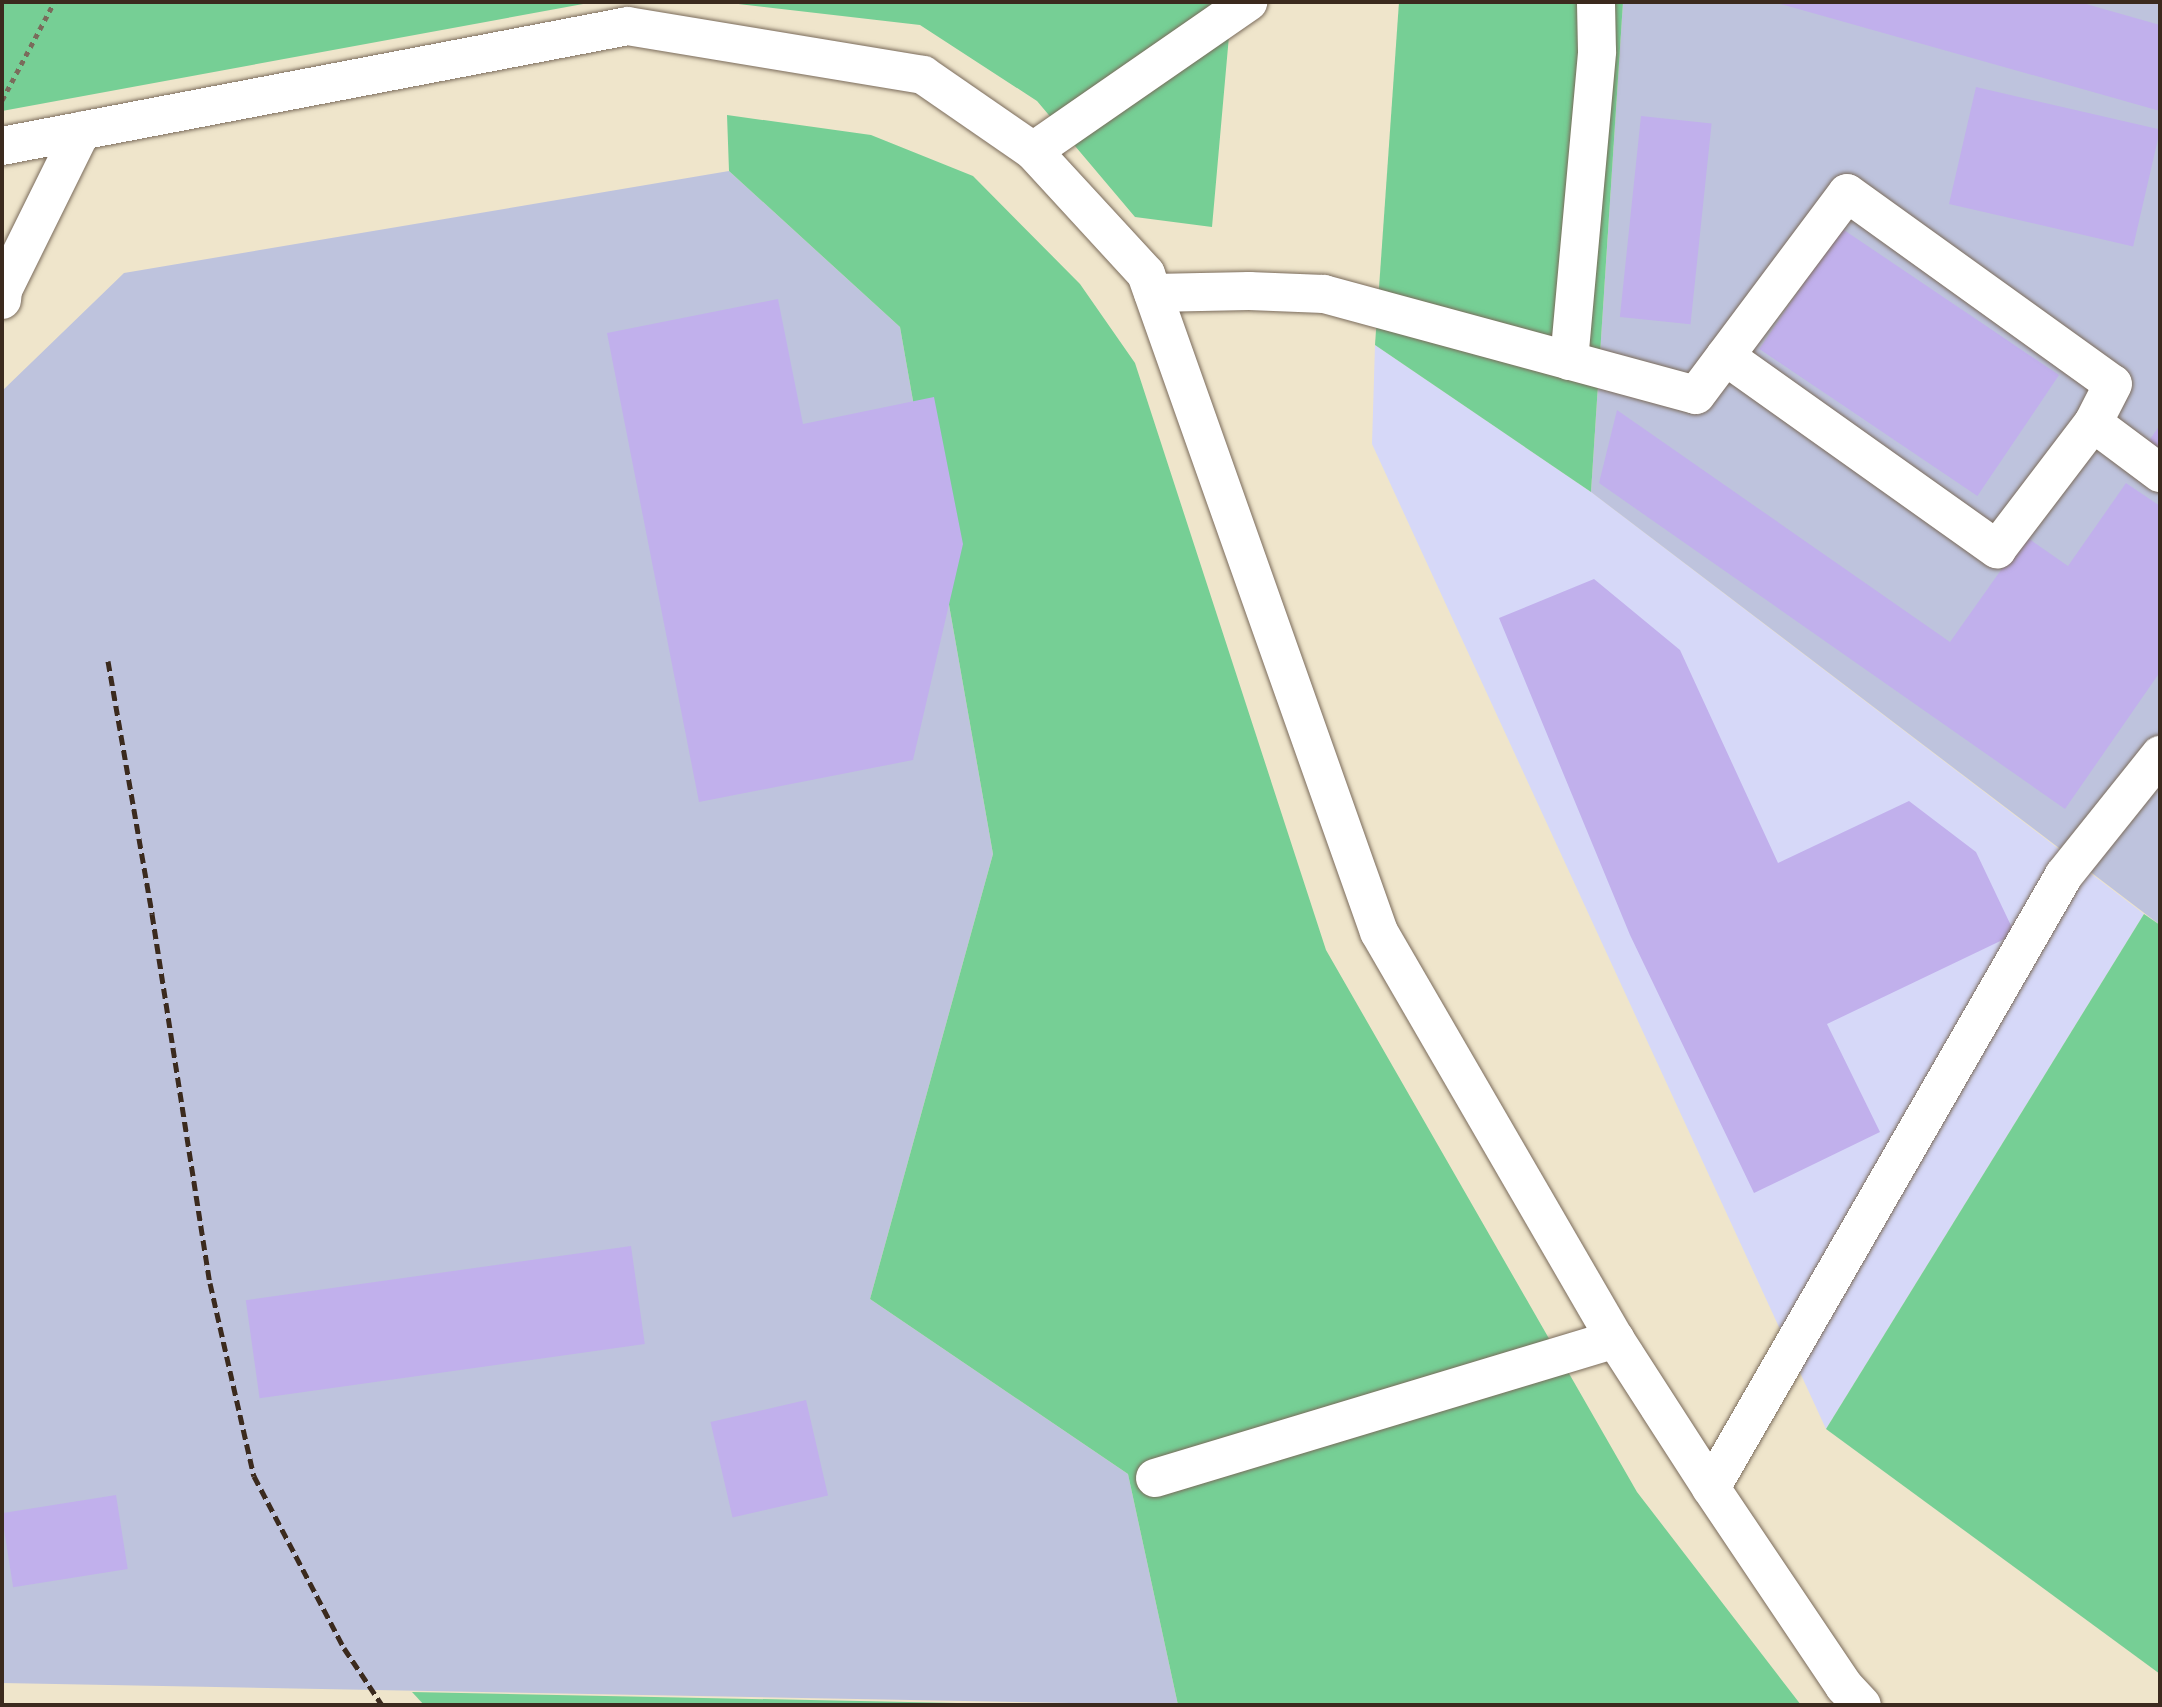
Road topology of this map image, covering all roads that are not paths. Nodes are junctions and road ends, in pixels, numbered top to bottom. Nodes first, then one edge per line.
1 (1248, 2) edge
2 (1596, 2) edge
3 (82, 130) junction
4 (2, 146) edge
5 (1032, 151) junction
6 (1153, 293) junction
7 (2, 294) edge
8 (1725, 356) junction
9 (1569, 360) junction
10 (2093, 423) junction
11 (2160, 473) edge
12 (2160, 755) edge
13 (1615, 1339) junction
14 (1155, 1478) dead end
15 (1711, 1488) junction
16 (1862, 1705) edge

1 - 5 street
2 - 9 street
3 - 4 street
3 - 5 street
3 - 7 street
5 - 6 street
6 - 9 street
6 - 13 street
8 - 9 street
8 - 10 street
8 - 10 street
10 - 11 street
12 - 15 street
13 - 14 street
13 - 15 street
15 - 16 street

